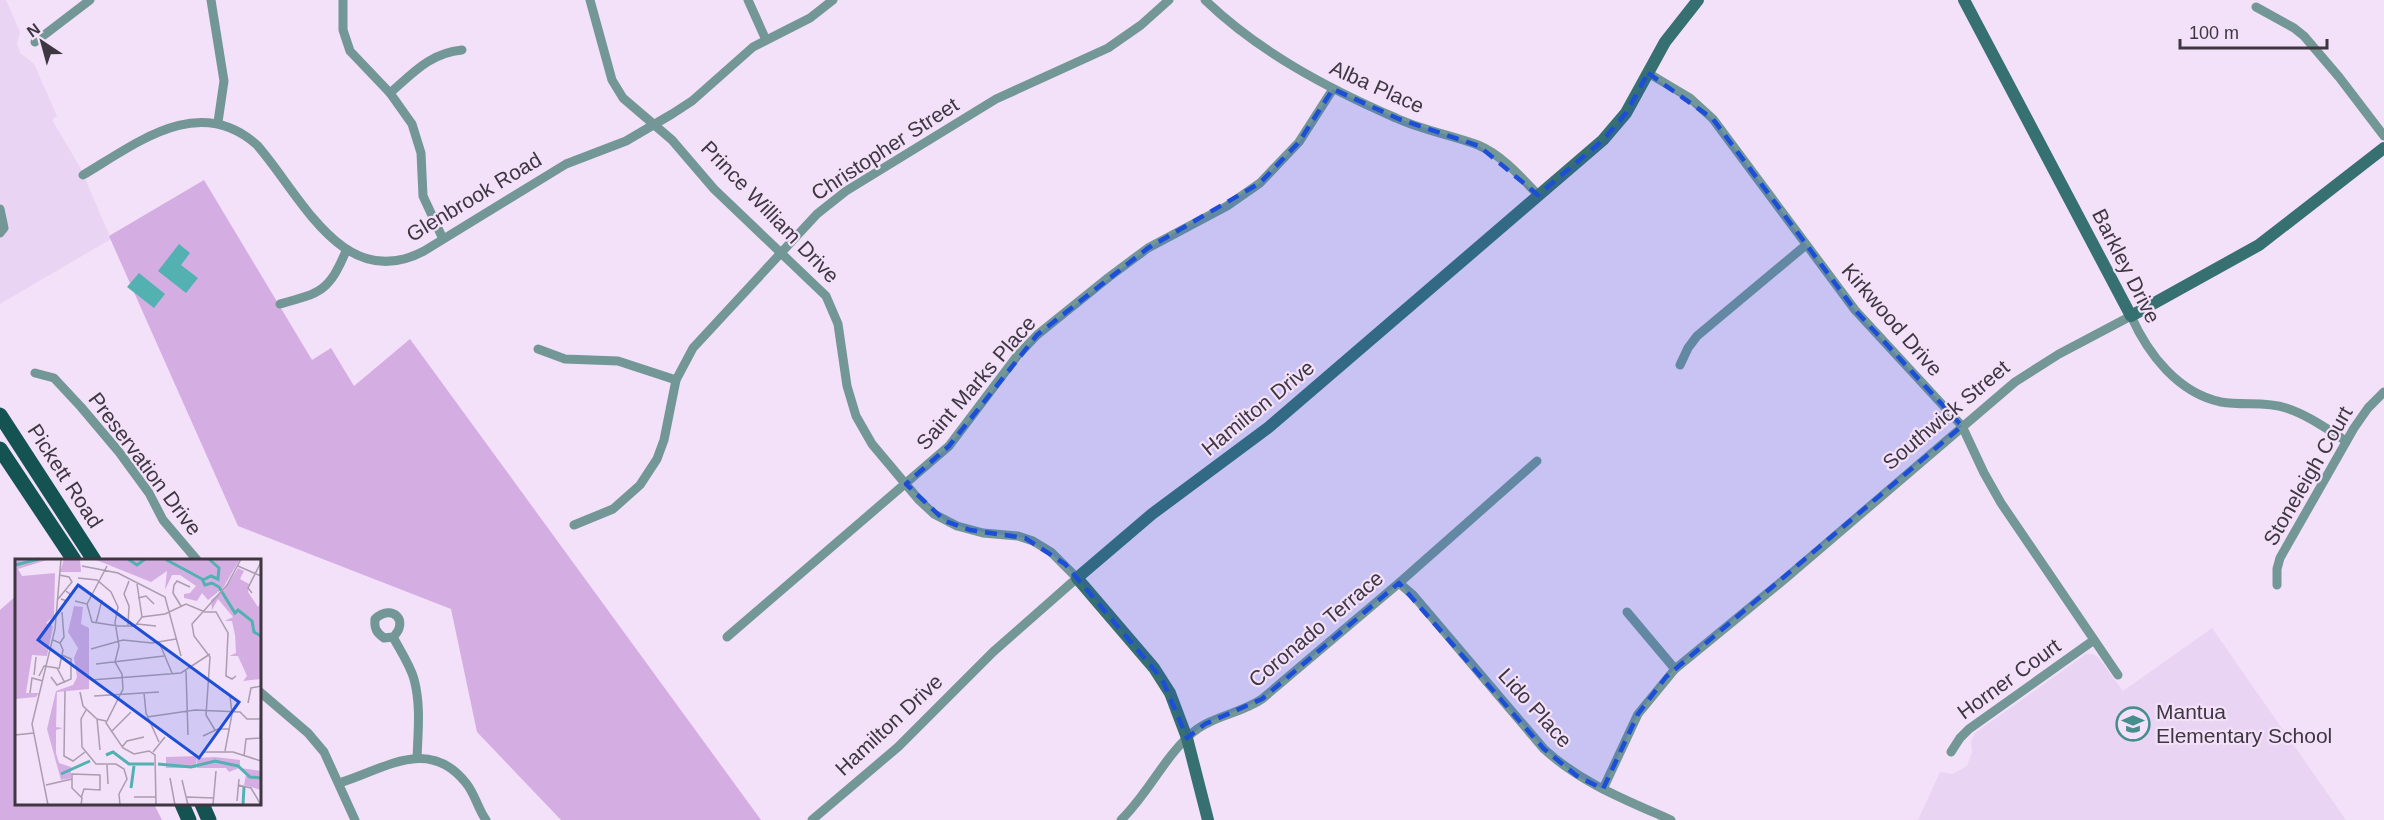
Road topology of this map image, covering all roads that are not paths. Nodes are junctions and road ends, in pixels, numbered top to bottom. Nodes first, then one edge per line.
1 (90, 0) edge
2 (211, 0) edge
3 (344, 0) edge
4 (590, 0) edge
5 (747, 0) edge
6 (833, 0) edge
7 (1169, 0) edge
8 (1205, 0) edge
9 (1698, 0) edge
10 (1964, 0) edge
11 (2256, 7) dead end
12 (766, 40) junction
13 (35, 42) dead end
14 (462, 50) dead end
15 (1648, 73) junction
16 (1332, 89) junction
17 (390, 93) junction
18 (218, 122) junction
19 (654, 124) junction
20 (2384, 136) edge
21 (2384, 148) edge
22 (82, 175) dead end
23 (1538, 195) junction
24 (0, 209) edge
25 (0, 233) edge
26 (443, 239) junction
27 (1806, 245) junction
28 (346, 251) junction
29 (781, 252) junction
30 (280, 304) dead end
31 (2131, 316) junction
32 (538, 349) dead end
33 (1680, 364) dead end
34 (35, 373) dead end
35 (676, 380) junction
36 (2384, 392) edge
37 (0, 415) edge
38 (1962, 426) junction
39 (2346, 441) junction
40 (0, 449) edge
41 (1537, 461) dead end
42 (906, 484) junction
43 (574, 525) dead end
44 (73, 559) edge
45 (93, 559) edge
46 (195, 559) edge
47 (1077, 578) junction
48 (1399, 583) junction
49 (2277, 585) dead end
50 (1627, 612) dead end
51 (393, 637) dead end
52 (727, 637) dead end
53 (2094, 640) junction
54 (1675, 669) junction
55 (2118, 675) dead end
56 (261, 693) edge
57 (1187, 738) junction
58 (1951, 752) dead end
59 (417, 758) junction
60 (339, 783) junction
61 (1603, 789) junction
62 (182, 805) edge
63 (202, 805) edge
64 (189, 820) edge
65 (209, 820) edge
66 (355, 820) edge
67 (486, 820) edge
68 (812, 820) edge
69 (1121, 820) edge
70 (1208, 820) edge
71 (1671, 820) edge

1 - 13 street
2 - 18 street
3 - 17 street
4 - 19 street, Prince William Drive
5 - 12 street
6 - 12 street, Glenbrook Road
7 - 29 street, Christopher Street
8 - 16 street, Alba Place
9 - 15 street, Hamilton Drive
10 - 31 street, Barkley Drive
11 - 20 street
12 - 19 street, Glenbrook Road
14 - 17 street
15 - 23 street, Hamilton Drive
15 - 27 street, Kirkwood Drive
16 - 23 street, Alba Place
16 - 42 street, Saint Marks Place
17 - 26 street
18 - 22 street, Glenbrook Road
18 - 28 street, Glenbrook Road
19 - 26 street, Glenbrook Road
19 - 29 street, Prince William Drive
21 - 31 street, Southwick Street
23 - 47 street, Hamilton Drive
24 - 25 street
26 - 28 street, Glenbrook Road
27 - 33 street
27 - 38 street, Kirkwood Drive
28 - 30 street
29 - 35 street, Christopher Street
29 - 42 street, Prince William Drive
31 - 38 street, Southwick Street
31 - 39 street, Barkley Drive
32 - 35 street
34 - 46 street, Preservation Drive
35 - 43 street, Christopher Street
36 - 39 street, Stoneleigh Court
37 - 45 main road, Pickett Road
38 - 53 street, Kirkwood Drive
38 - 54 street, Southwick Street
39 - 49 street, Stoneleigh Court
40 - 44 main road, Pickett Road
41 - 48 street, Coronado Terrace
42 - 47 street, Prince William Drive
42 - 52 street, Saint Marks Place
47 - 57 street, Prince William Drive
47 - 68 street, Hamilton Drive
48 - 57 street, Coronado Terrace
48 - 61 street, Lido Place
50 - 54 street
51 - 59 street
53 - 55 street, Kirkwood Drive
53 - 58 street, Horner Court
54 - 61 street, Southwick Street
56 - 60 street
57 - 69 street, Coronado Terrace
57 - 70 street, Prince William Drive
59 - 60 street
59 - 67 street
60 - 66 street
61 - 71 street, Lido Place
62 - 64 main road
63 - 65 main road

